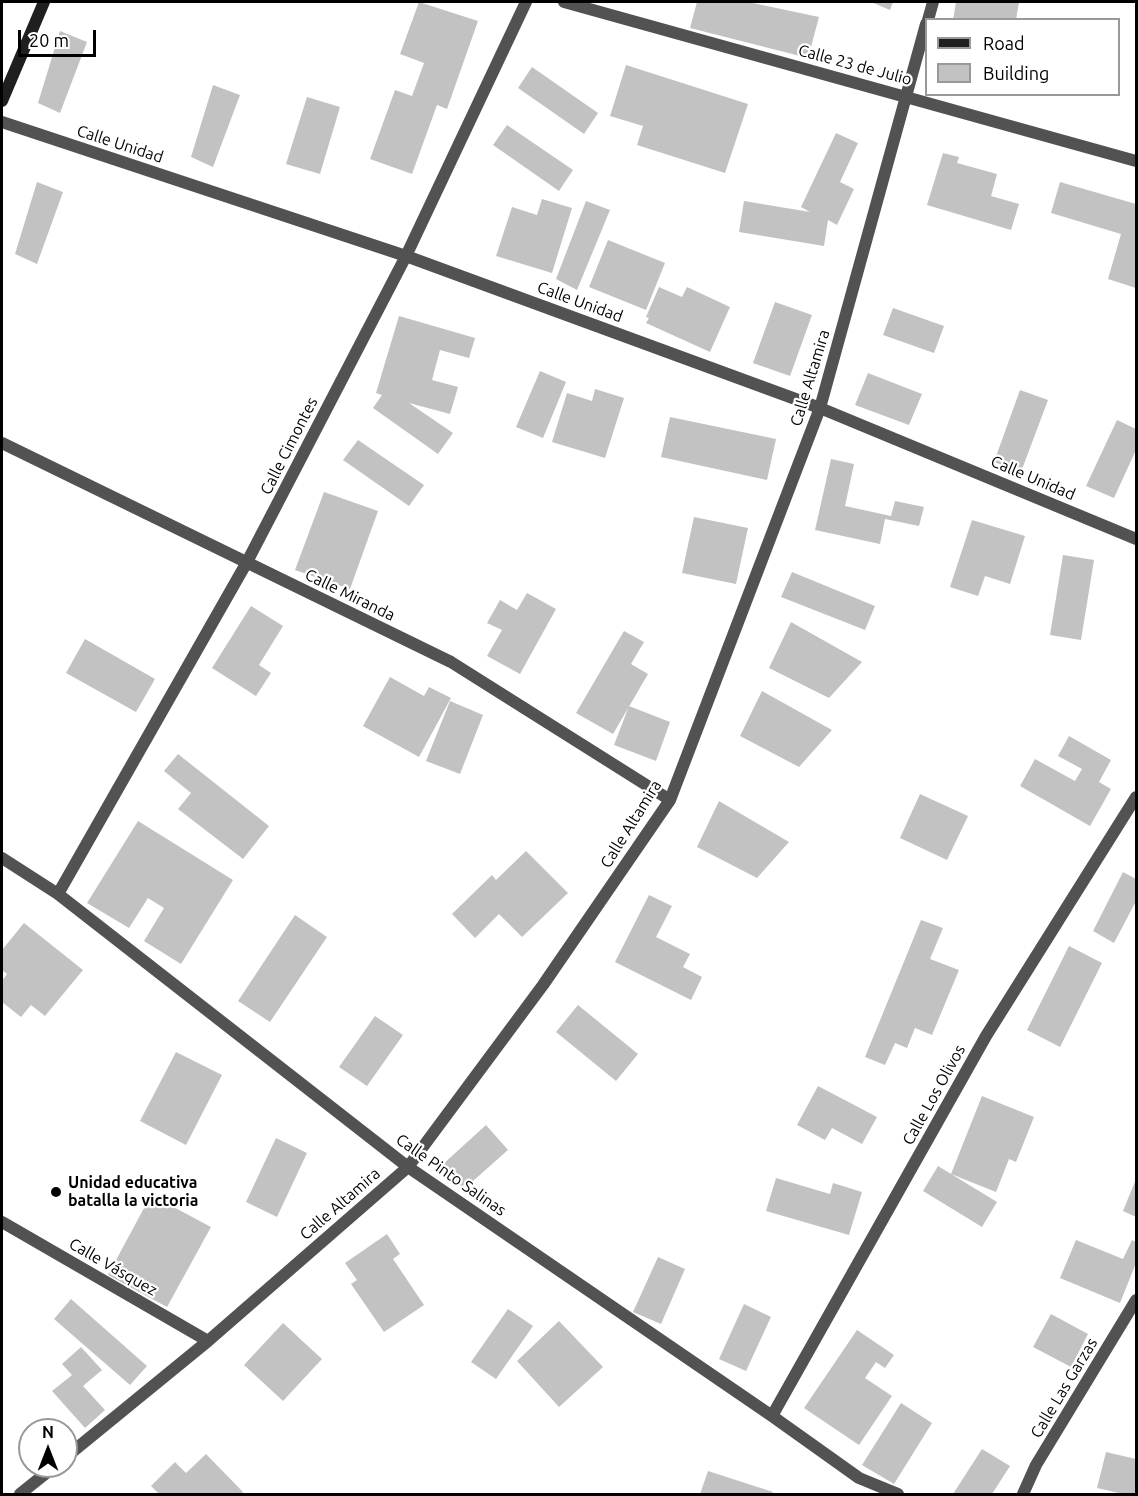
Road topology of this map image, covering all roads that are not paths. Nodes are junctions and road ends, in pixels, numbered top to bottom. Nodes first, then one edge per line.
1 (44, 2) edge
2 (526, 2) edge
3 (564, 2) edge
4 (933, 2) edge
5 (929, 18) edge
6 (925, 31) edge
7 (906, 96) junction
8 (2, 101) edge
9 (2, 122) edge
10 (1137, 161) edge
11 (406, 256) junction
12 (820, 408) junction
13 (2, 443) edge
14 (1137, 539) edge
15 (247, 562) junction
16 (1137, 797) edge
17 (670, 800) junction
18 (2, 858) edge
19 (58, 894) junction
20 (408, 1167) junction
21 (2, 1222) edge
22 (1137, 1300) edge
23 (208, 1341) junction
24 (772, 1416) junction
25 (78, 1447) edge
26 (40, 1478) edge
27 (20, 1494) edge
28 (898, 1494) edge
29 (1023, 1494) edge

1 - 8 street
2 - 11 street, Calle Cimontes
3 - 7 street, Calle 23 de Julio
4 - 5 street
6 - 7 street, Calle Altamira
7 - 10 street, Calle 23 de Julio
7 - 12 street, Calle Altamira
9 - 11 street, Calle Unidad
11 - 12 street, Calle Unidad
11 - 15 street, Calle Cimontes
12 - 14 street, Calle Unidad
12 - 17 street, Calle Altamira
13 - 15 street, Calle Miranda
15 - 17 street, Calle Miranda
15 - 19 street, Calle Cimontes
16 - 24 street, Calle Los Olivos
17 - 20 street, Calle Altamira
18 - 19 street, Calle Pinto Salinas
19 - 20 street, Calle Pinto Salinas
20 - 23 street, Calle Altamira
20 - 24 street, Calle Pinto Salinas
21 - 23 street, Calle Vásquez
22 - 29 street, Calle Las Garzas
23 - 25 street, Calle Altamira
24 - 28 street, Calle Pinto Salinas
26 - 27 street

